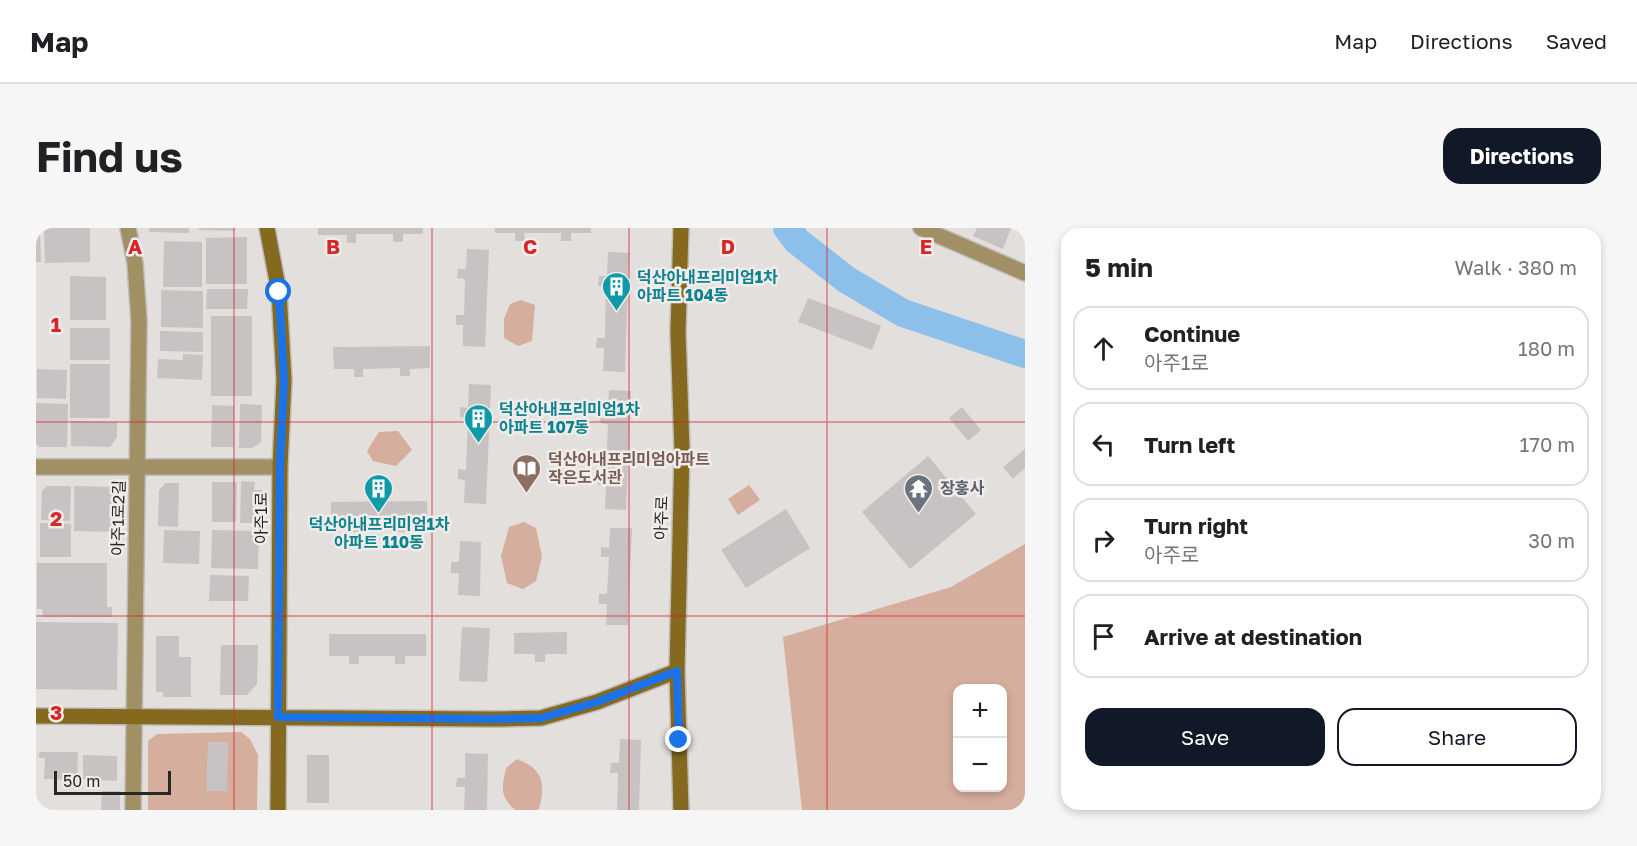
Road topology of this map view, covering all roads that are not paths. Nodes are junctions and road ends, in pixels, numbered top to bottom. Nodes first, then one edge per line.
1 (128, 228) edge
2 (267, 228) edge
3 (681, 228) edge
4 (921, 228) edge
5 (1025, 273) edge
6 (137, 466) junction
7 (280, 466) junction
8 (36, 467) edge
9 (677, 671) junction
10 (36, 716) edge
11 (278, 717) junction
12 (133, 718) junction
13 (133, 810) edge
14 (278, 810) edge
15 (681, 810) edge

1 - 6 street, 아주1로2길
2 - 7 street, 아주1로
3 - 9 street, 아주로
4 - 5 street
6 - 7 street
6 - 8 street
6 - 12 street, 아주1로2길
7 - 11 street, 아주1로
9 - 11 street
9 - 15 street, 아주로
10 - 12 street
11 - 12 street
11 - 14 street, 아주1로
12 - 13 street, 아주1로2길

